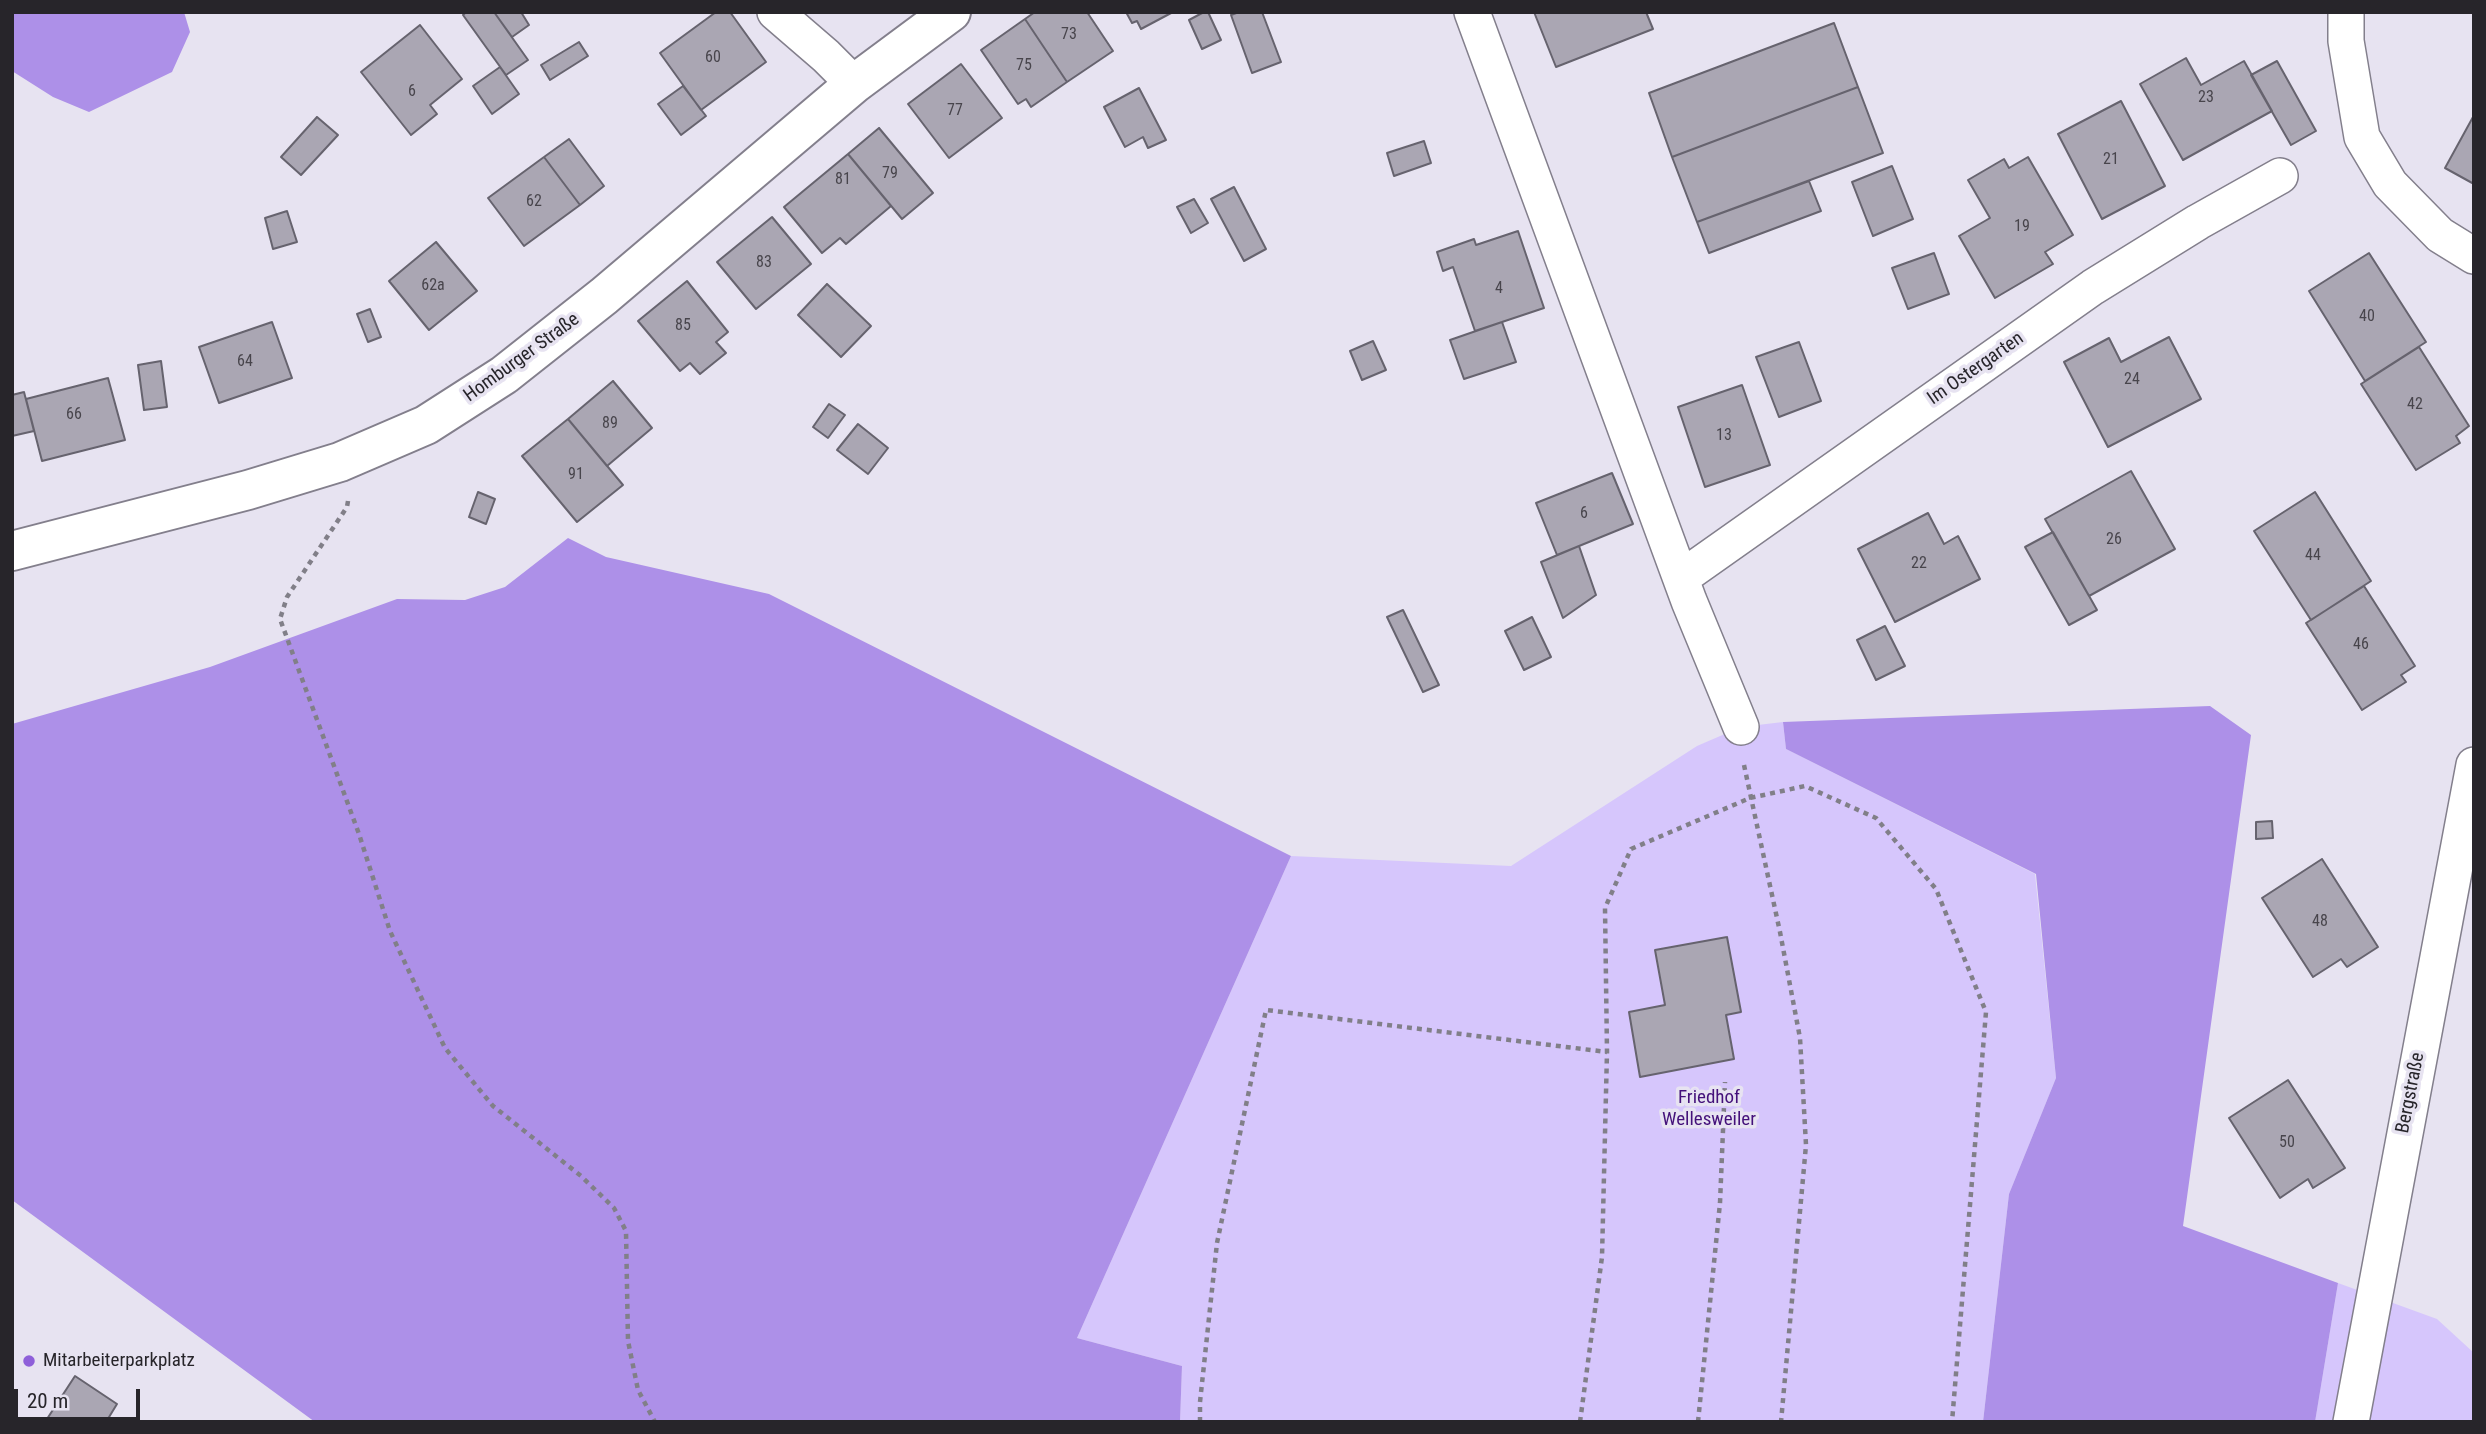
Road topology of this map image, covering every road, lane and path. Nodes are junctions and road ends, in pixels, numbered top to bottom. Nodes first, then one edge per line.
1 (775, 12) edge
2 (951, 12) edge
3 (1472, 12) edge
4 (2347, 12) edge
5 (854, 85) junction
6 (2280, 176) dead end
7 (2474, 256) edge
8 (340, 462) junction
9 (12, 551) edge
10 (1681, 578) junction
11 (1741, 727) joint
12 (2474, 765) edge
13 (1750, 798) junction
14 (1607, 1052) junction
15 (1725, 1082) dead end
16 (654, 1422) edge
17 (1200, 1422) edge
18 (1580, 1422) edge
19 (1698, 1422) edge
20 (1781, 1422) edge
21 (1952, 1422) edge
22 (2351, 1422) edge

1 - 5 street
2 - 5 main road, Homburger Straße
3 - 10 street
4 - 7 street
5 - 8 main road, Homburger Straße
6 - 10 street, Im Ostergarten
8 - 9 main road, Homburger Straße
8 - 16 path
10 - 11 street
11 - 13 path
12 - 22 street, Bergstraße
13 - 14 path
13 - 20 path
13 - 21 path
14 - 17 path
14 - 18 path
15 - 19 path

